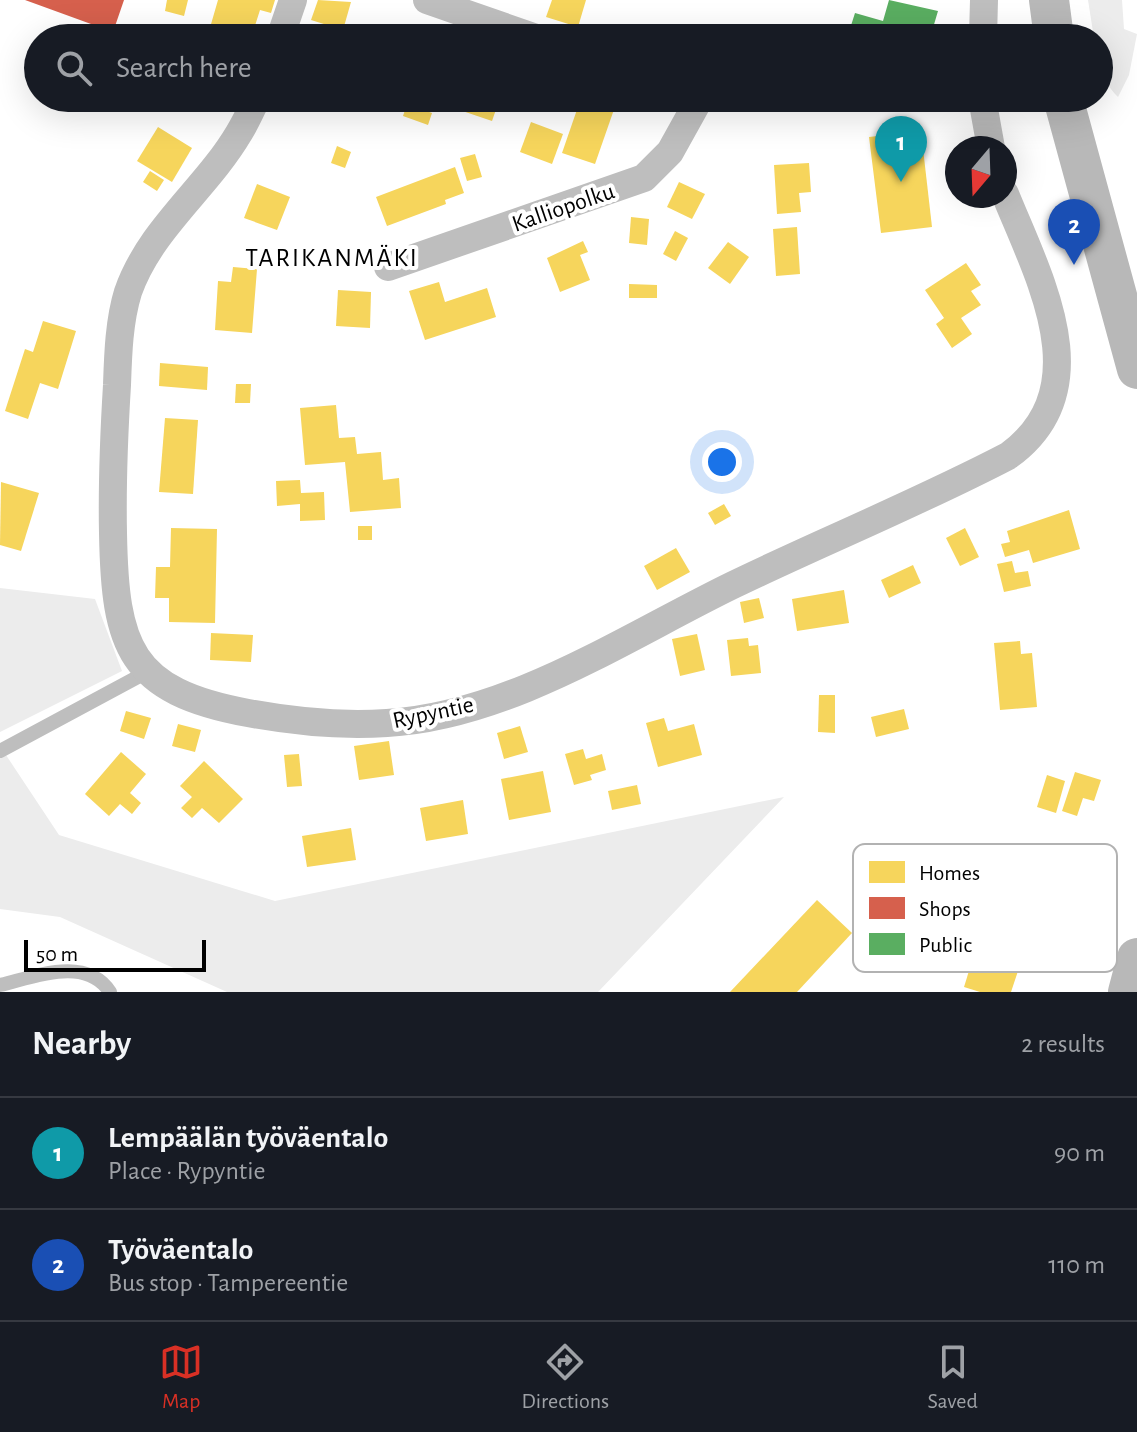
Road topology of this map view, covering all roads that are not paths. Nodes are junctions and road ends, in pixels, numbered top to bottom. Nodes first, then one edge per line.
1 (293, 0) edge
2 (427, 0) edge
3 (984, 0) edge
4 (1049, 0) edge
5 (285, 24) edge
6 (496, 24) edge
7 (983, 24) edge
8 (1052, 24) edge
9 (250, 112) edge
10 (692, 112) edge
11 (985, 112) edge
12 (1067, 112) edge
13 (989, 136) edge
14 (1011, 208) edge
15 (388, 267) dead end
16 (1137, 369) edge
17 (147, 672) junction
18 (0, 751) edge
19 (1137, 958) edge
20 (0, 985) edge
21 (110, 992) edge
22 (1128, 992) edge

1 - 5 street
2 - 6 street
3 - 7 street
4 - 8 main road
9 - 17 street, Rypyntie
10 - 15 street, Kalliopolku
11 - 13 street
12 - 16 main road
14 - 17 street, Rypyntie
17 - 18 lane
19 - 22 main road
20 - 21 lane

